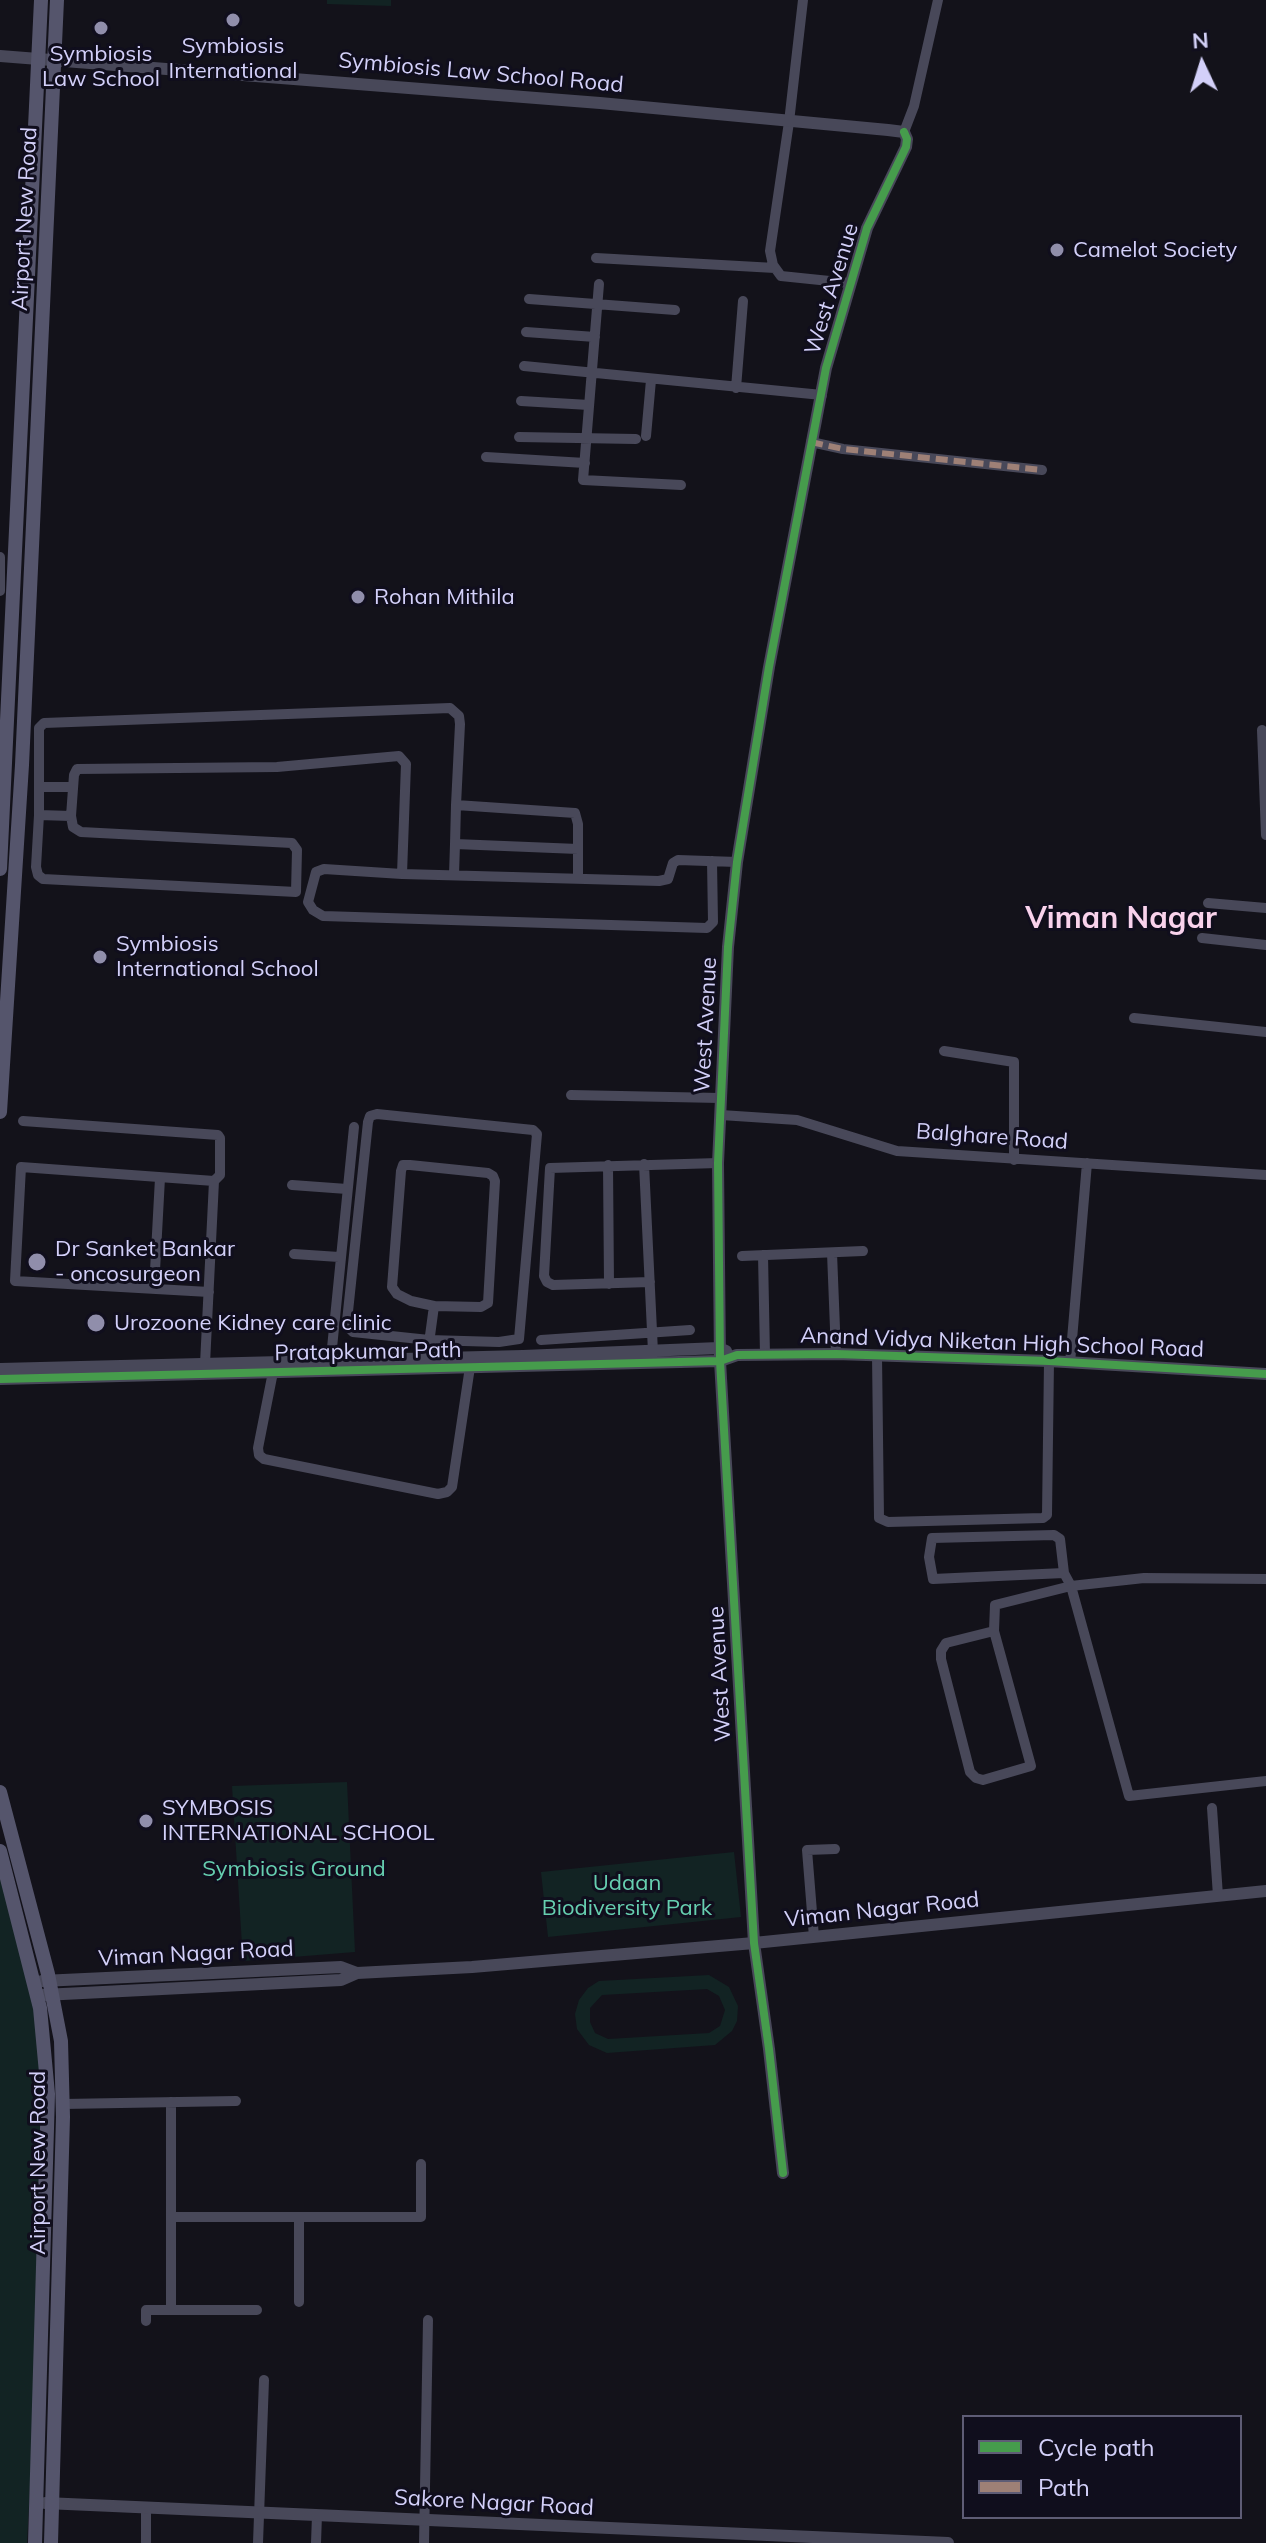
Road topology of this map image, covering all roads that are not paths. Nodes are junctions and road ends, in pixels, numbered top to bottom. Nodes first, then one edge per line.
1 (41, 0) edge
2 (57, 0) edge
3 (803, 0) edge
4 (938, 0) edge
5 (0, 56) edge
6 (38, 58) junction
7 (54, 58) junction
8 (789, 122) junction
9 (904, 132) junction
10 (596, 258) dead end
11 (775, 268) junction
12 (849, 283) junction
13 (599, 284) dead end
14 (529, 299) dead end
15 (743, 301) dead end
16 (597, 303) junction
17 (675, 310) dead end
18 (526, 332) dead end
19 (595, 337) junction
20 (524, 366) dead end
21 (593, 372) junction
22 (651, 380) junction
23 (736, 388) junction
24 (822, 395) junction
25 (521, 401) dead end
26 (589, 405) junction
27 (519, 437) dead end
28 (586, 440) junction
29 (811, 442) junction
30 (486, 457) dead end
31 (585, 463) junction
32 (1042, 470) dead end
33 (681, 485) dead end
34 (0, 557) edge
35 (0, 591) edge
36 (5, 710) edge
37 (1262, 730) dead end
38 (3, 773) edge
39 (39, 787) junction
40 (73, 787) junction
41 (456, 805) junction
42 (39, 815) junction
43 (71, 816) junction
44 (1266, 819) edge
45 (1266, 835) edge
46 (455, 844) junction
47 (578, 849) junction
48 (0, 861) edge
49 (712, 861) junction
50 (737, 862) junction
51 (0, 869) edge
52 (402, 874) junction
53 (454, 875) junction
54 (578, 878) junction
55 (296, 892) junction
56 (309, 899) junction
57 (1208, 903) dead end
58 (1266, 908) edge
59 (1202, 938) dead end
60 (1266, 945) edge
61 (1134, 1018) dead end
62 (1266, 1032) edge
63 (944, 1051) dead end
64 (571, 1095) dead end
65 (720, 1098) junction
66 (0, 1112) edge
67 (721, 1115) junction
68 (23, 1121) dead end
69 (354, 1127) dead end
70 (1014, 1160) junction
71 (718, 1163) junction
72 (1087, 1163) junction
73 (644, 1164) junction
74 (608, 1165) junction
75 (1266, 1175) edge
76 (160, 1178) junction
77 (214, 1181) junction
78 (292, 1185) dead end
79 (347, 1189) junction
80 (863, 1251) dead end
81 (832, 1253) junction
82 (294, 1254) dead end
83 (763, 1255) junction
84 (742, 1256) dead end
85 (339, 1257) junction
86 (650, 1282) junction
87 (609, 1284) junction
88 (154, 1289) junction
89 (209, 1292) junction
90 (434, 1306) junction
91 (690, 1330) dead end
92 (652, 1333) junction
93 (429, 1340) junction
94 (541, 1340) dead end
95 (653, 1352) junction
96 (836, 1354) junction
97 (720, 1355) junction
98 (737, 1355) joint
99 (765, 1355) junction
100 (877, 1355) junction
101 (427, 1358) junction
102 (522, 1361) junction
103 (1049, 1361) junction
104 (1070, 1363) junction
105 (205, 1364) junction
106 (330, 1366) junction
107 (470, 1367) junction
108 (0, 1369) edge
109 (173, 1370) junction
110 (273, 1372) junction
111 (1266, 1374) edge
112 (0, 1379) edge
113 (1064, 1573) junction
114 (1266, 1579) edge
115 (1071, 1586) junction
116 (994, 1631) junction
117 (1266, 1781) edge
118 (0, 1792) edge
119 (1212, 1808) dead end
120 (835, 1849) dead end
121 (0, 1851) edge
122 (1266, 1891) edge
123 (1218, 1896) junction
124 (814, 1937) junction
125 (754, 1943) junction
126 (44, 1988) junction
127 (236, 2101) dead end
128 (171, 2102) junction
129 (63, 2104) junction
130 (421, 2164) dead end
131 (783, 2173) dead end
132 (172, 2217) junction
133 (299, 2217) junction
134 (299, 2302) dead end
135 (171, 2308) junction
136 (257, 2310) dead end
137 (428, 2320) dead end
138 (146, 2321) dead end
139 (264, 2380) dead end
140 (45, 2503) junction
141 (146, 2508) junction
142 (259, 2513) junction
143 (317, 2515) junction
144 (425, 2520) junction
145 (35, 2543) edge
146 (51, 2543) edge
147 (146, 2543) edge
148 (258, 2543) edge
149 (316, 2543) edge
150 (424, 2543) edge
151 (948, 2543) edge

1 - 6 main road, Airport New Road
2 - 7 main road, Airport New Road
3 - 8 street
4 - 9 street
5 - 6 street, Symbiosis Law School Road
6 - 7 street, Symbiosis Law School Road
6 - 36 main road, Airport New Road
7 - 8 street, Symbiosis Law School Road
7 - 66 main road, Airport New Road
8 - 9 street, Symbiosis Law School Road
8 - 11 street
9 - 12 street, West Avenue
10 - 11 street
11 - 12 street
12 - 24 street, West Avenue
13 - 16 street
14 - 16 street
15 - 23 street
16 - 17 street
16 - 19 street
18 - 19 street
19 - 21 street
20 - 21 street
21 - 22 street
21 - 26 street
22 - 23 street
22 - 28 street
23 - 24 street
24 - 29 street, West Avenue
25 - 26 street
26 - 28 street
27 - 28 street
28 - 31 street
29 - 32 street
29 - 50 street, West Avenue
30 - 31 street
31 - 33 street
34 - 35 street
36 - 38 main road, Airport New Road
37 - 44 street
38 - 48 main road, Airport New Road
39 - 40 street
39 - 41 street
39 - 42 street
40 - 43 street
40 - 52 street
41 - 46 street
41 - 47 street
42 - 43 street
42 - 55 street
43 - 55 street
44 - 45 street
46 - 47 street
46 - 53 street
47 - 54 street
48 - 51 main road, Airport New Road
49 - 50 street
49 - 54 street
49 - 56 street
50 - 65 street, West Avenue
52 - 53 street
52 - 56 street
53 - 54 street
55 - 56 street
57 - 58 street
59 - 60 street
61 - 62 street
63 - 70 street
64 - 65 street
65 - 67 street, West Avenue
67 - 70 street, Balghare Road
67 - 71 street, West Avenue
68 - 77 street
69 - 79 street
70 - 72 street, Balghare Road
71 - 73 street
71 - 97 street, West Avenue
72 - 75 street, Balghare Road
72 - 104 street
73 - 74 street
73 - 86 street
74 - 87 street
74 - 87 street
76 - 77 street
76 - 88 street
76 - 88 street
77 - 89 street
78 - 79 street
79 - 85 street
80 - 81 street
81 - 83 street
81 - 96 street
82 - 85 street
83 - 84 street
83 - 99 street
85 - 106 street
86 - 87 street
86 - 92 street
88 - 89 street
89 - 105 street
90 - 90 street
90 - 93 street
91 - 92 street
92 - 94 street
92 - 95 street
93 - 93 street
93 - 101 street
95 - 97 street, Pratapkumar Path
95 - 102 street, Pratapkumar Path
96 - 99 street, Anand Vidya Niketan High School Road
96 - 100 street, Anand Vidya Niketan High School Road
97 - 98 street, Pratapkumar Path
97 - 102 street, Pratapkumar Path
97 - 125 street, West Avenue
98 - 99 street, Anand Vidya Niketan High School Road
100 - 103 street, Anand Vidya Niketan High School Road
100 - 103 street
101 - 102 street, Pratapkumar Path
101 - 106 street, Pratapkumar Path
102 - 107 street, Pratapkumar Path
103 - 104 street, Anand Vidya Niketan High School Road
104 - 111 street, Anand Vidya Niketan High School Road
105 - 106 street, Pratapkumar Path
105 - 109 street, Pratapkumar Path
106 - 107 street, Pratapkumar Path
106 - 110 street, Pratapkumar Path
107 - 110 street
108 - 109 street, Pratapkumar Path
109 - 110 street, Pratapkumar Path
109 - 112 street, Pratapkumar Path
113 - 113 street
113 - 115 street
114 - 115 street
115 - 116 street
115 - 117 street
116 - 116 street
118 - 126 main road, Airport New Road
119 - 123 street
120 - 124 street
121 - 126 main road, Airport New Road
122 - 123 street, Viman Nagar Road
123 - 124 street, Viman Nagar Road
124 - 125 street, Viman Nagar Road
125 - 126 street, Viman Nagar Road
125 - 131 street, West Avenue
126 - 129 main road, Airport New Road
126 - 140 main road, Airport New Road
127 - 128 street
128 - 129 street
128 - 132 street
129 - 140 main road, Airport New Road
130 - 133 street
132 - 133 street
132 - 135 street
133 - 134 street
135 - 136 street
135 - 138 street
137 - 144 street
139 - 142 street
140 - 141 street, Sakore Nagar Road
140 - 145 main road, Airport New Road
140 - 146 main road, Airport New Road
141 - 142 street, Sakore Nagar Road
141 - 147 street
142 - 143 street, Sakore Nagar Road
142 - 148 street
143 - 144 street, Sakore Nagar Road
143 - 149 street
144 - 150 street
144 - 151 street, Sakore Nagar Road

